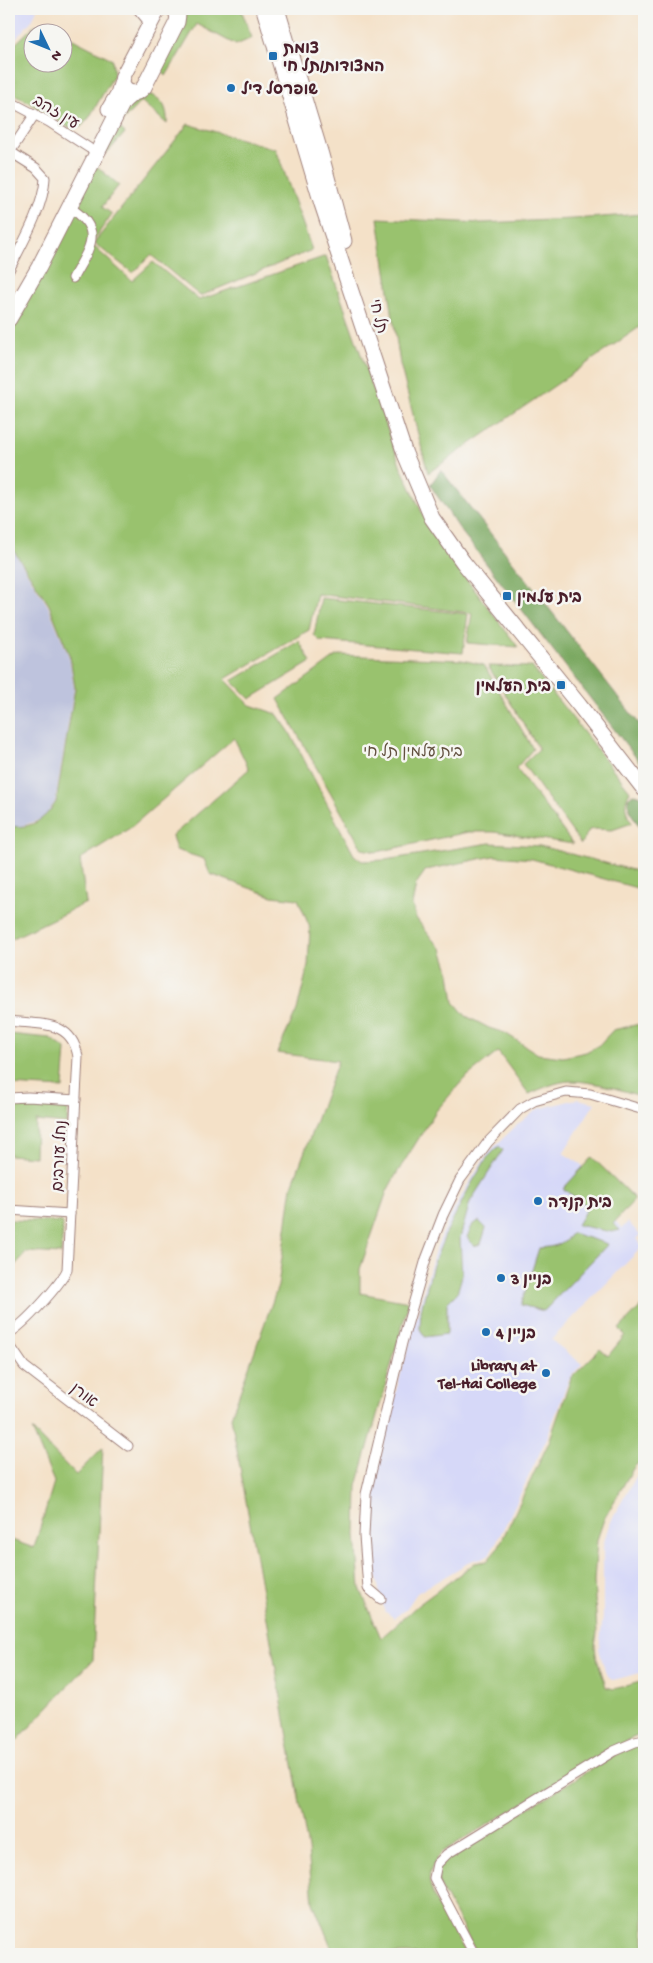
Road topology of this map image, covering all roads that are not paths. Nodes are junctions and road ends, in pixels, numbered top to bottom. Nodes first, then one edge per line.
1 (176, 10) edge
2 (268, 11) edge
3 (149, 12) edge
4 (122, 81) junction
5 (133, 93) junction
6 (9, 101) edge
7 (35, 114) junction
8 (89, 148) junction
9 (9, 152) edge
10 (69, 207) junction
11 (9, 270) edge
12 (73, 278) dead end
13 (9, 302) edge
14 (9, 319) edge
15 (644, 789) edge
16 (9, 1021) edge
17 (9, 1098) edge
18 (76, 1100) junction
19 (644, 1110) edge
20 (9, 1210) edge
21 (70, 1214) junction
22 (19, 1326) junction
23 (9, 1333) edge
24 (10, 1347) edge
25 (9, 1361) edge
26 (24, 1366) junction
27 (128, 1446) dead end
28 (381, 1599) dead end
29 (644, 1740) edge
30 (474, 1954) edge

1 - 5 highway
2 - 15 highway, תל חי
3 - 4 highway
4 - 5 highway
4 - 8 highway
5 - 10 highway
6 - 7 street, עין זהב
7 - 8 street, עין זהב
7 - 9 street
8 - 13 highway
9 - 11 street
10 - 12 street
10 - 14 highway
16 - 18 street, נחל עורבים
17 - 18 street
18 - 21 street, נחל עורבים
19 - 28 street
20 - 21 street
21 - 22 street, נחל עורבים
22 - 23 street, נחל עורבים
22 - 24 street, נחל עורבים
24 - 26 street, אורן
25 - 26 street, אורן
26 - 27 street, אורן
29 - 30 street

